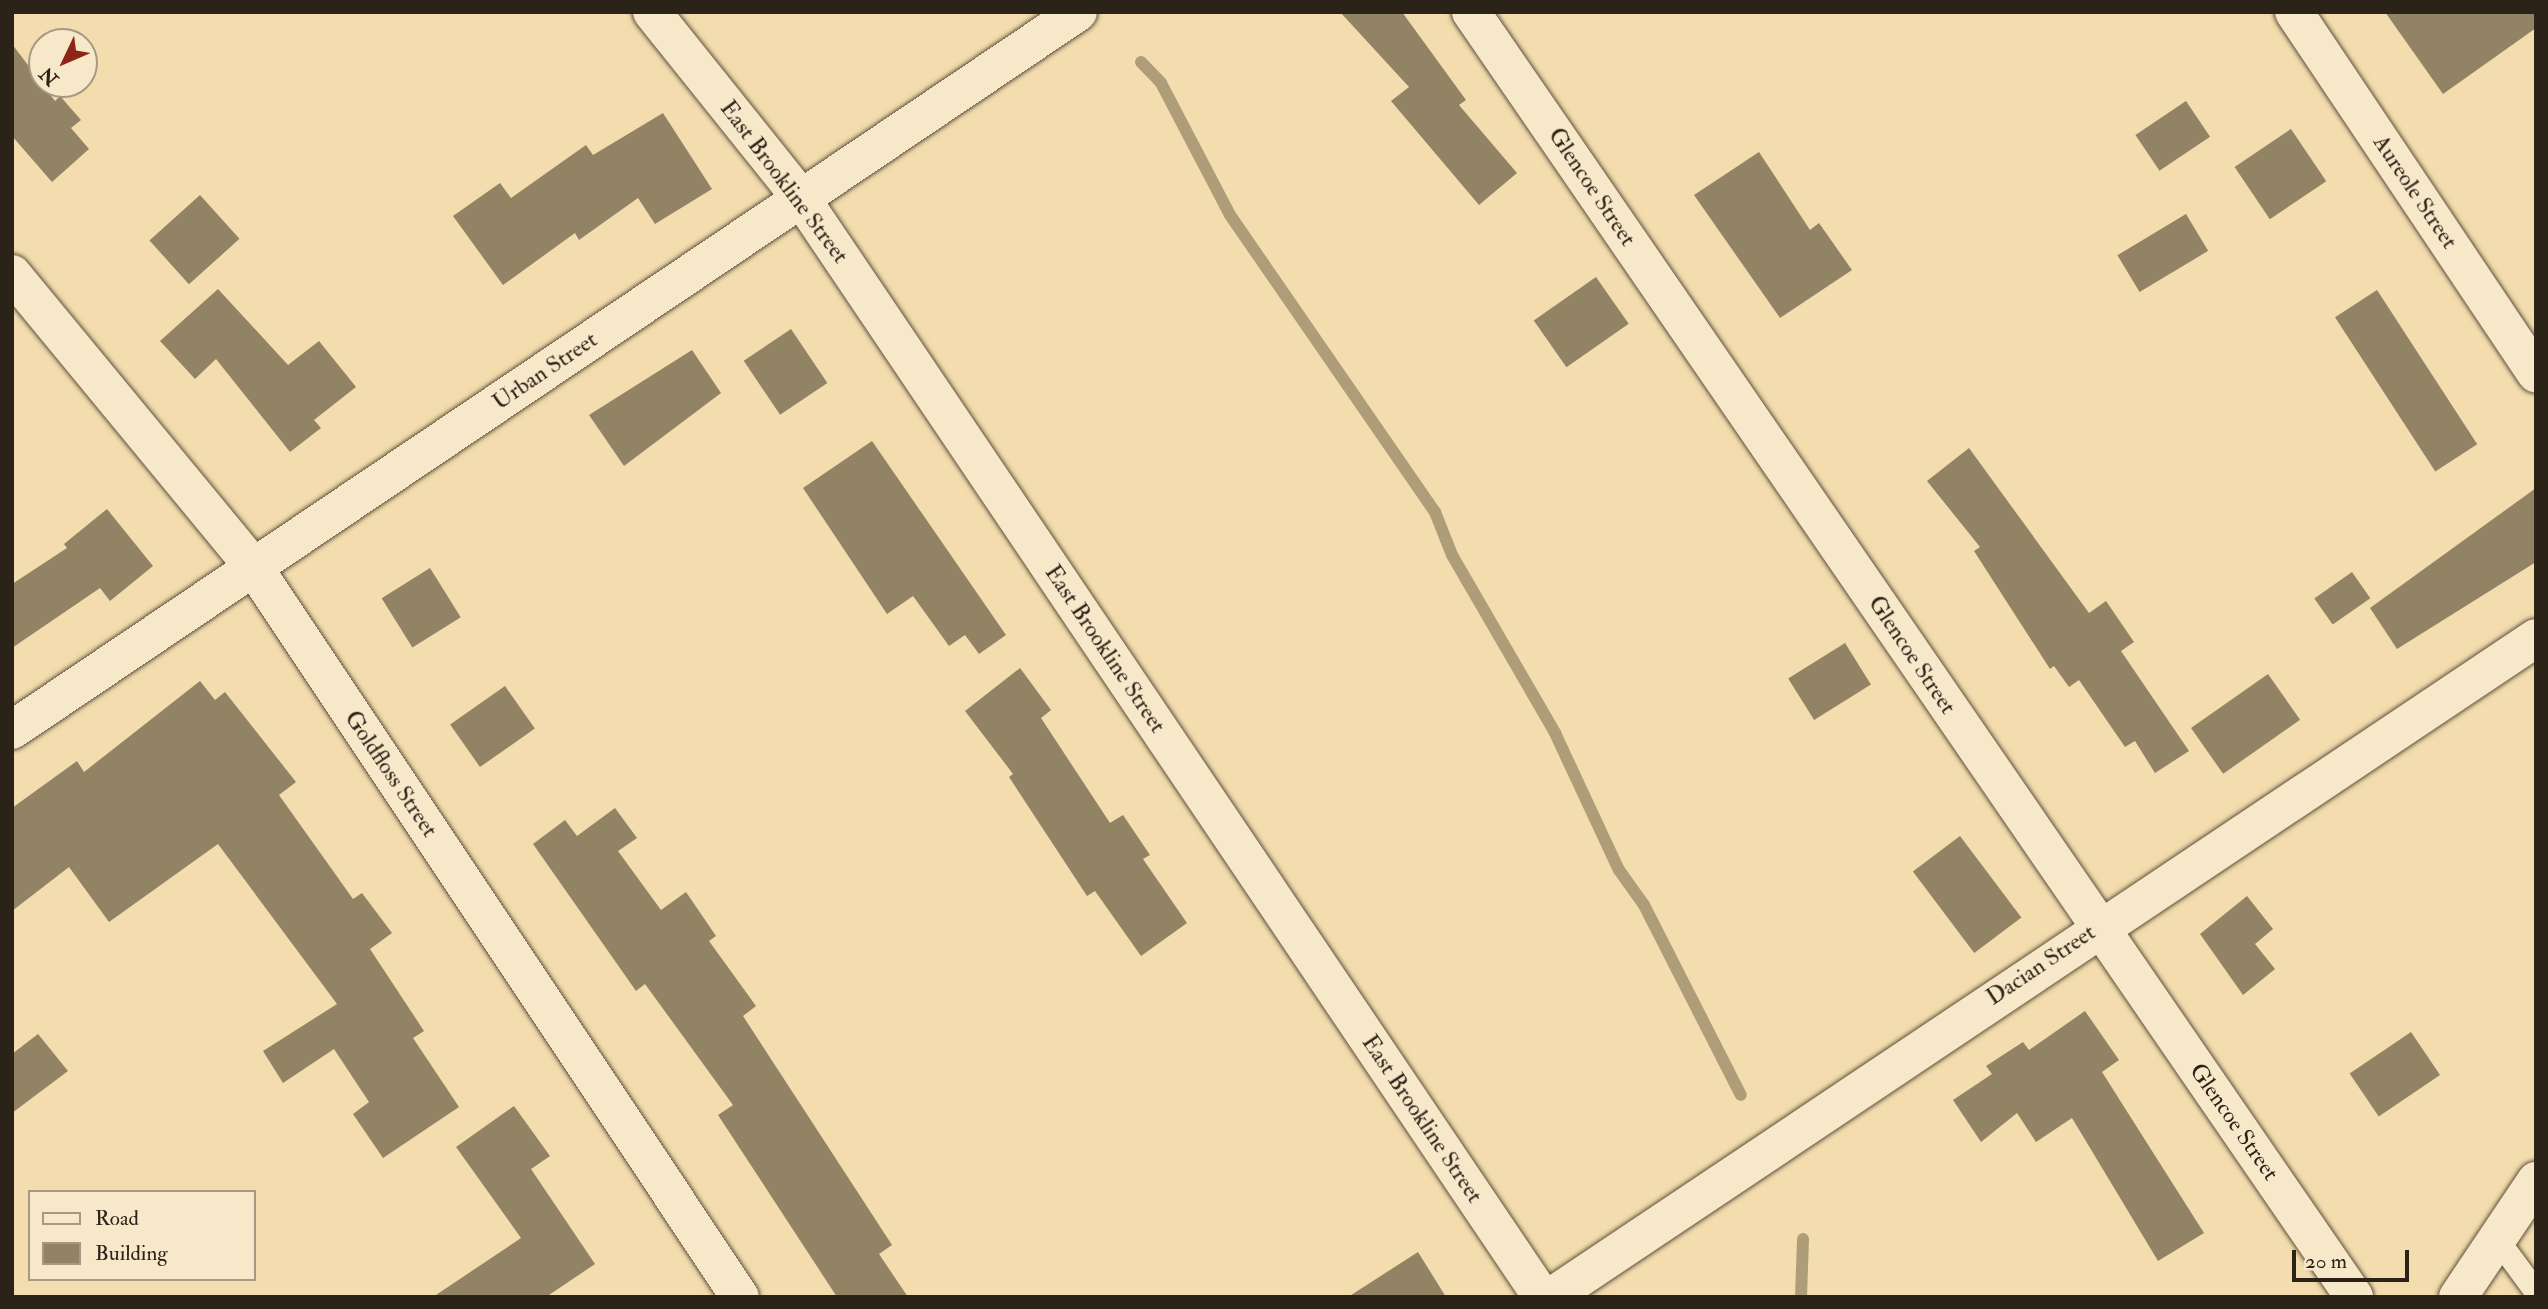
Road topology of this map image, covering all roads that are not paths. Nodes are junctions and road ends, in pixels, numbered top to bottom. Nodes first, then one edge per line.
1 (652, 12) edge
2 (1078, 12) edge
3 (1471, 12) edge
4 (2294, 12) edge
5 (802, 198) junction
6 (12, 274) edge
7 (2536, 373) edge
8 (253, 566) junction
9 (2536, 638) edge
10 (12, 730) edge
11 (2099, 926) junction
12 (2536, 1181) edge
13 (2497, 1239) junction
14 (2536, 1292) edge
15 (740, 1297) edge
16 (1542, 1297) edge
17 (1551, 1297) edge
18 (2354, 1297) edge
19 (2458, 1297) edge

1 - 5 street, East Brookline Street
2 - 5 street, Urban Street
3 - 11 street, Glencoe Street
4 - 7 street, Aureole Street
5 - 8 street, Urban Street
5 - 16 street, East Brookline Street
6 - 8 street, Goldfloss Street
8 - 10 street, Urban Street
8 - 15 street, Goldfloss Street
9 - 11 street, Dacian Street
11 - 17 street, Dacian Street
11 - 18 street, Glencoe Street
12 - 13 street
13 - 14 lane
13 - 19 street

